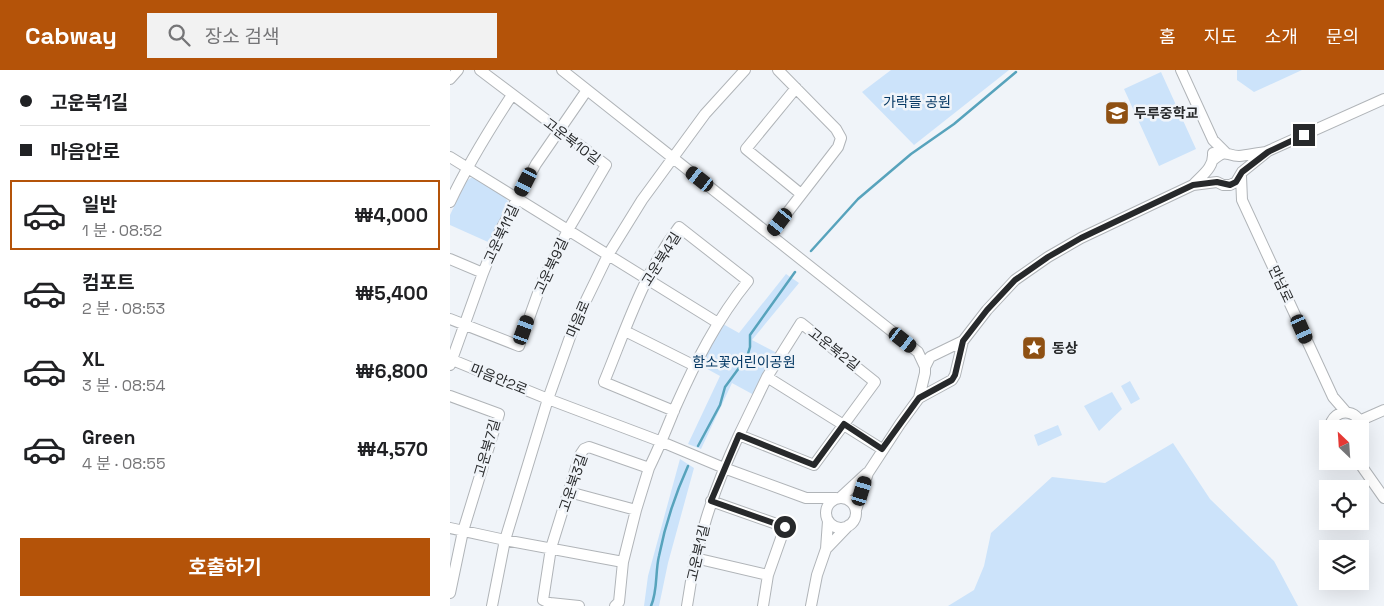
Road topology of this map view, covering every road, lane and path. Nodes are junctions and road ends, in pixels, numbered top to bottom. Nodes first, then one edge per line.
1 (458, 70) edge
2 (480, 70) edge
3 (562, 70) edge
4 (745, 70) edge
5 (778, 70) edge
6 (1181, 70) edge
7 (450, 79) edge
8 (796, 88) junction
9 (587, 90) junction
10 (512, 95) junction
11 (1384, 99) edge
12 (559, 131) junction
13 (1212, 140) junction
14 (1268, 152) junction
15 (1231, 155) junction
16 (672, 157) junction
17 (450, 158) edge
18 (1212, 164) junction
19 (466, 168) junction
20 (1241, 174) junction
21 (1220, 183) junction
22 (1193, 185) junction
23 (801, 194) junction
24 (518, 199) junction
25 (1242, 200) junction
26 (450, 202) edge
27 (568, 230) junction
28 (770, 235) junction
29 (608, 255) junction
30 (450, 259) edge
31 (483, 273) junction
32 (647, 279) junction
33 (450, 319) edge
34 (718, 323) junction
35 (464, 324) junction
36 (624, 331) junction
37 (963, 341) junction
38 (918, 352) junction
39 (937, 354) junction
40 (451, 361) edge
41 (695, 366) junction
42 (956, 368) junction
43 (925, 370) junction
44 (767, 377) junction
45 (941, 385) junction
46 (450, 396) edge
47 (1332, 397) junction
48 (919, 398) junction
49 (548, 399) junction
50 (1384, 410) edge
51 (674, 411) junction
52 (1346, 412) junction
53 (1330, 420) edge
54 (1334, 420) edge
55 (1358, 420) edge
56 (1361, 420) edge
57 (844, 424) junction
58 (739, 435) junction
59 (662, 442) junction
60 (882, 449) junction
61 (649, 468) junction
62 (724, 468) junction
63 (1364, 470) edge
64 (868, 473) junction
65 (569, 492) junction
66 (806, 498) junction
67 (838, 498) junction
68 (1384, 498) edge
69 (711, 501) junction
70 (636, 510) junction
71 (856, 510) junction
72 (827, 518) junction
73 (849, 526) junction
74 (450, 528) edge
75 (463, 531) junction
76 (505, 540) junction
77 (552, 548) junction
78 (826, 549) junction
79 (695, 558) junction
80 (623, 562) junction
81 (768, 575) junction
82 (450, 588) edge
83 (492, 606) edge
84 (579, 606) edge
85 (615, 606) edge
86 (687, 606) edge
87 (763, 606) edge
88 (811, 606) edge

1 - 7 street
2 - 10 street, 고운북10길
3 - 9 street
4 - 16 street, 마음로
5 - 8 street
6 - 13 street
8 - 23 street
8 - 23 street
9 - 12 street, 고운북11길
9 - 16 street
10 - 12 street, 고운북10길
10 - 19 street
11 - 14 street
12 - 24 street, 고운북11길
12 - 27 street, 고운북10길
13 - 15 street
13 - 18 street
14 - 15 street
14 - 20 street
15 - 18 street
15 - 20 street
16 - 28 street
16 - 29 street, 마음로
17 - 19 street
18 - 21 street
18 - 22 street
19 - 24 street
19 - 26 street
20 - 21 street
20 - 25 street
21 - 22 street
21 - 25 street
22 - 37 street
23 - 28 street
24 - 27 street
24 - 31 street, 고운북11길
25 - 47 street, 만남로
27 - 29 street
27 - 35 street, 고운북9길
28 - 38 street
29 - 32 street
29 - 49 street, 마음로
30 - 31 street, 고운북11길
31 - 35 street
32 - 34 street
32 - 34 street, 고운북4길
32 - 36 street, 고운북4길
33 - 35 street, 고운북9길
34 - 41 street, 고운북4길
35 - 40 street
36 - 41 street
36 - 51 street, 고운북4길
37 - 39 street
37 - 42 street
38 - 39 street
38 - 43 street
39 - 42 street
39 - 43 street
40 - 49 street, 마음안2로
41 - 51 street, 고운북4길
42 - 45 street
43 - 45 street
43 - 48 street
44 - 57 street
44 - 57 street, 고운북2길
44 - 58 street, 고운북2길
45 - 48 street
46 - 75 street, 고운북7길
47 - 52 street
47 - 53 street
48 - 60 street
49 - 59 street, 마음안2로
49 - 76 street, 마음로
50 - 56 street
51 - 59 street, 고운북4길
52 - 54 street
52 - 55 street
57 - 58 street, 고운북2길
57 - 60 street
58 - 62 street, 고운북2길
59 - 61 street, 고운북4길
59 - 62 street, 마음안2로
60 - 64 street
61 - 65 street, 고운북3길
61 - 70 street
62 - 66 street, 마음안2로
62 - 69 street, 고운북1길
63 - 68 street
64 - 67 street
64 - 71 street
65 - 70 street
65 - 77 street, 고운북3길
66 - 67 street
66 - 72 street
67 - 71 street
67 - 72 street
69 - 79 street, 고운북1길
69 - 81 street
70 - 80 street
71 - 73 street
72 - 73 street
72 - 78 street
73 - 78 street
74 - 75 street
75 - 76 street
75 - 82 street
76 - 77 street
76 - 83 street, 마음로
77 - 80 street
77 - 84 street, 고운북3길
78 - 88 street
79 - 81 street
79 - 86 street, 고운북1길
80 - 85 street
81 - 87 street

